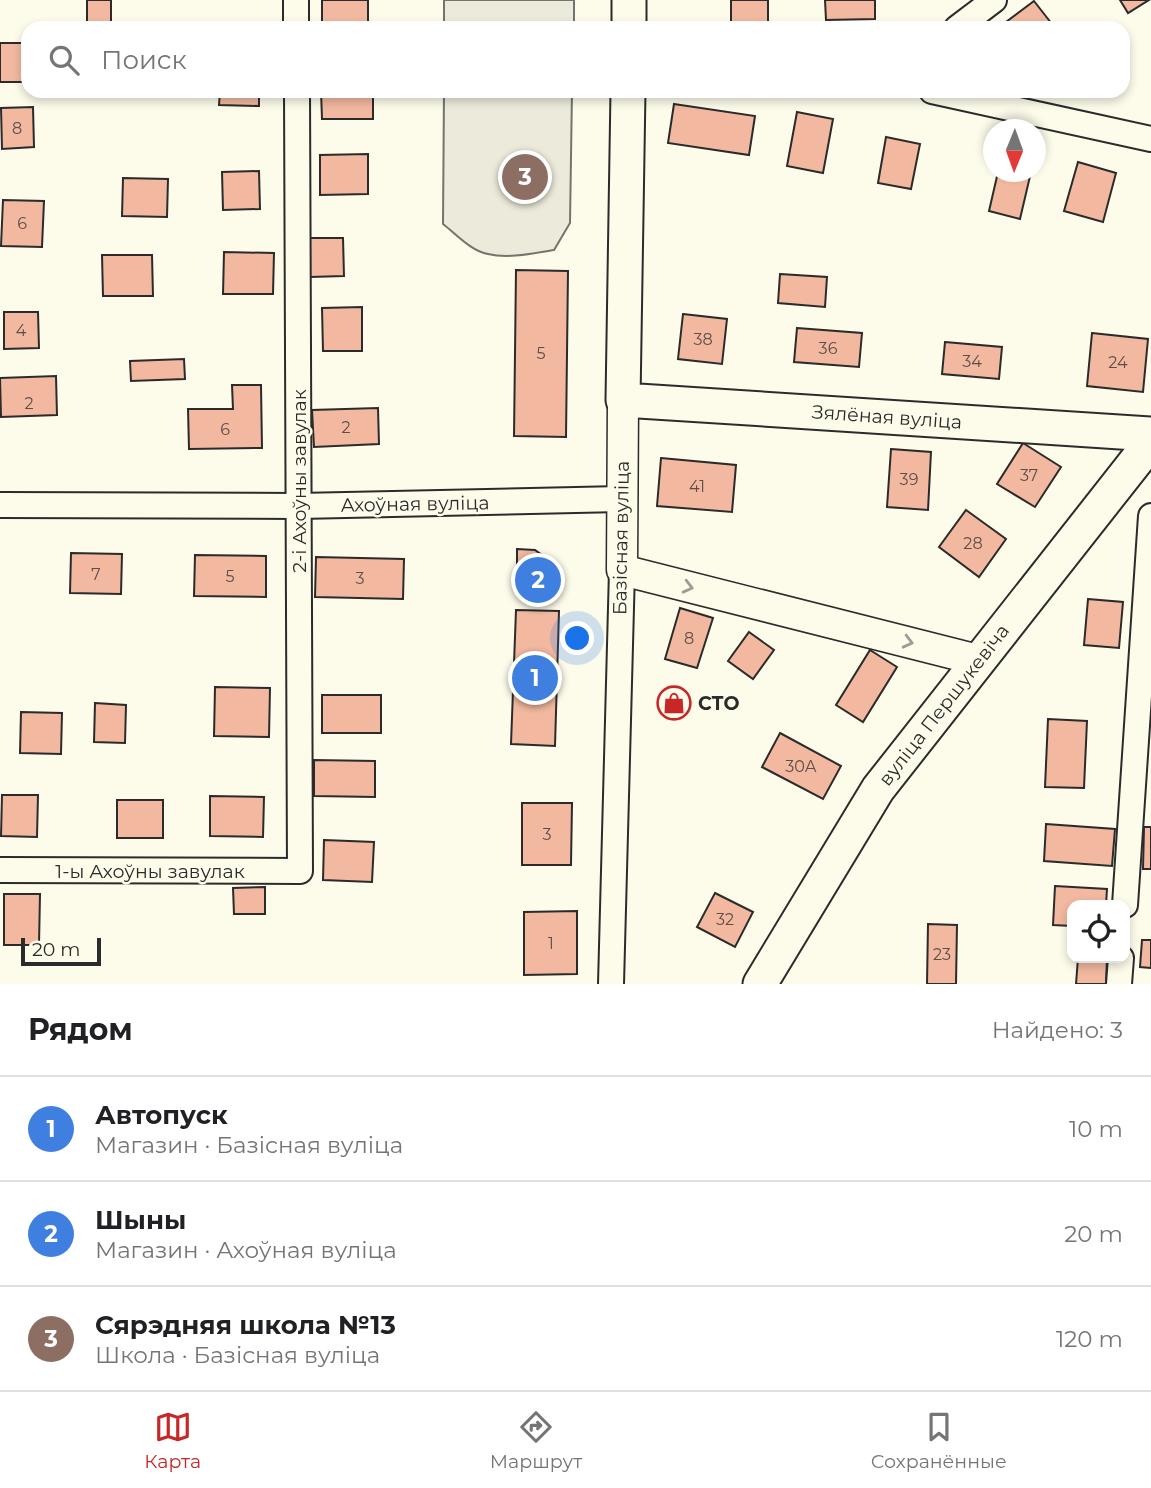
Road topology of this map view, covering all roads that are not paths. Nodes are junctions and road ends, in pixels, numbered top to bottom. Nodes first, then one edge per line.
1 (296, 0) edge
2 (629, 0) edge
3 (994, 0) edge
4 (296, 21) edge
5 (629, 21) edge
6 (966, 21) edge
7 (297, 98) edge
8 (628, 98) edge
9 (964, 98) edge
10 (1151, 139) edge
11 (623, 400) junction
12 (1151, 434) edge
13 (1151, 442) edge
14 (621, 499) junction
15 (0, 505) edge
16 (299, 506) junction
17 (1151, 516) edge
18 (622, 570) junction
19 (978, 660) junction
20 (0, 870) edge
21 (300, 871) joint
22 (1125, 900) edge
23 (1121, 963) edge
24 (611, 984) edge
25 (760, 984) edge
26 (1119, 984) edge

1 - 4 street
2 - 5 main road
3 - 6 street
7 - 16 street, 2-і Ахоўны завулак
8 - 11 main road, Базісная вуліца
9 - 10 street
11 - 12 main road, Зялёная вуліца
11 - 14 street, Базісная вуліца
13 - 19 main road, вуліца Першукевіча
14 - 16 street, Ахоўная вуліца
14 - 18 street, Базісная вуліца
15 - 16 street, Ахоўная вуліца
16 - 21 street, 2-і Ахоўны завулак
17 - 22 street
18 -> 19 street
18 - 24 street, Базісная вуліца
19 - 25 main road, вуліца Першукевіча
20 - 21 street, 1-ы Ахоўны завулак
23 - 26 street

